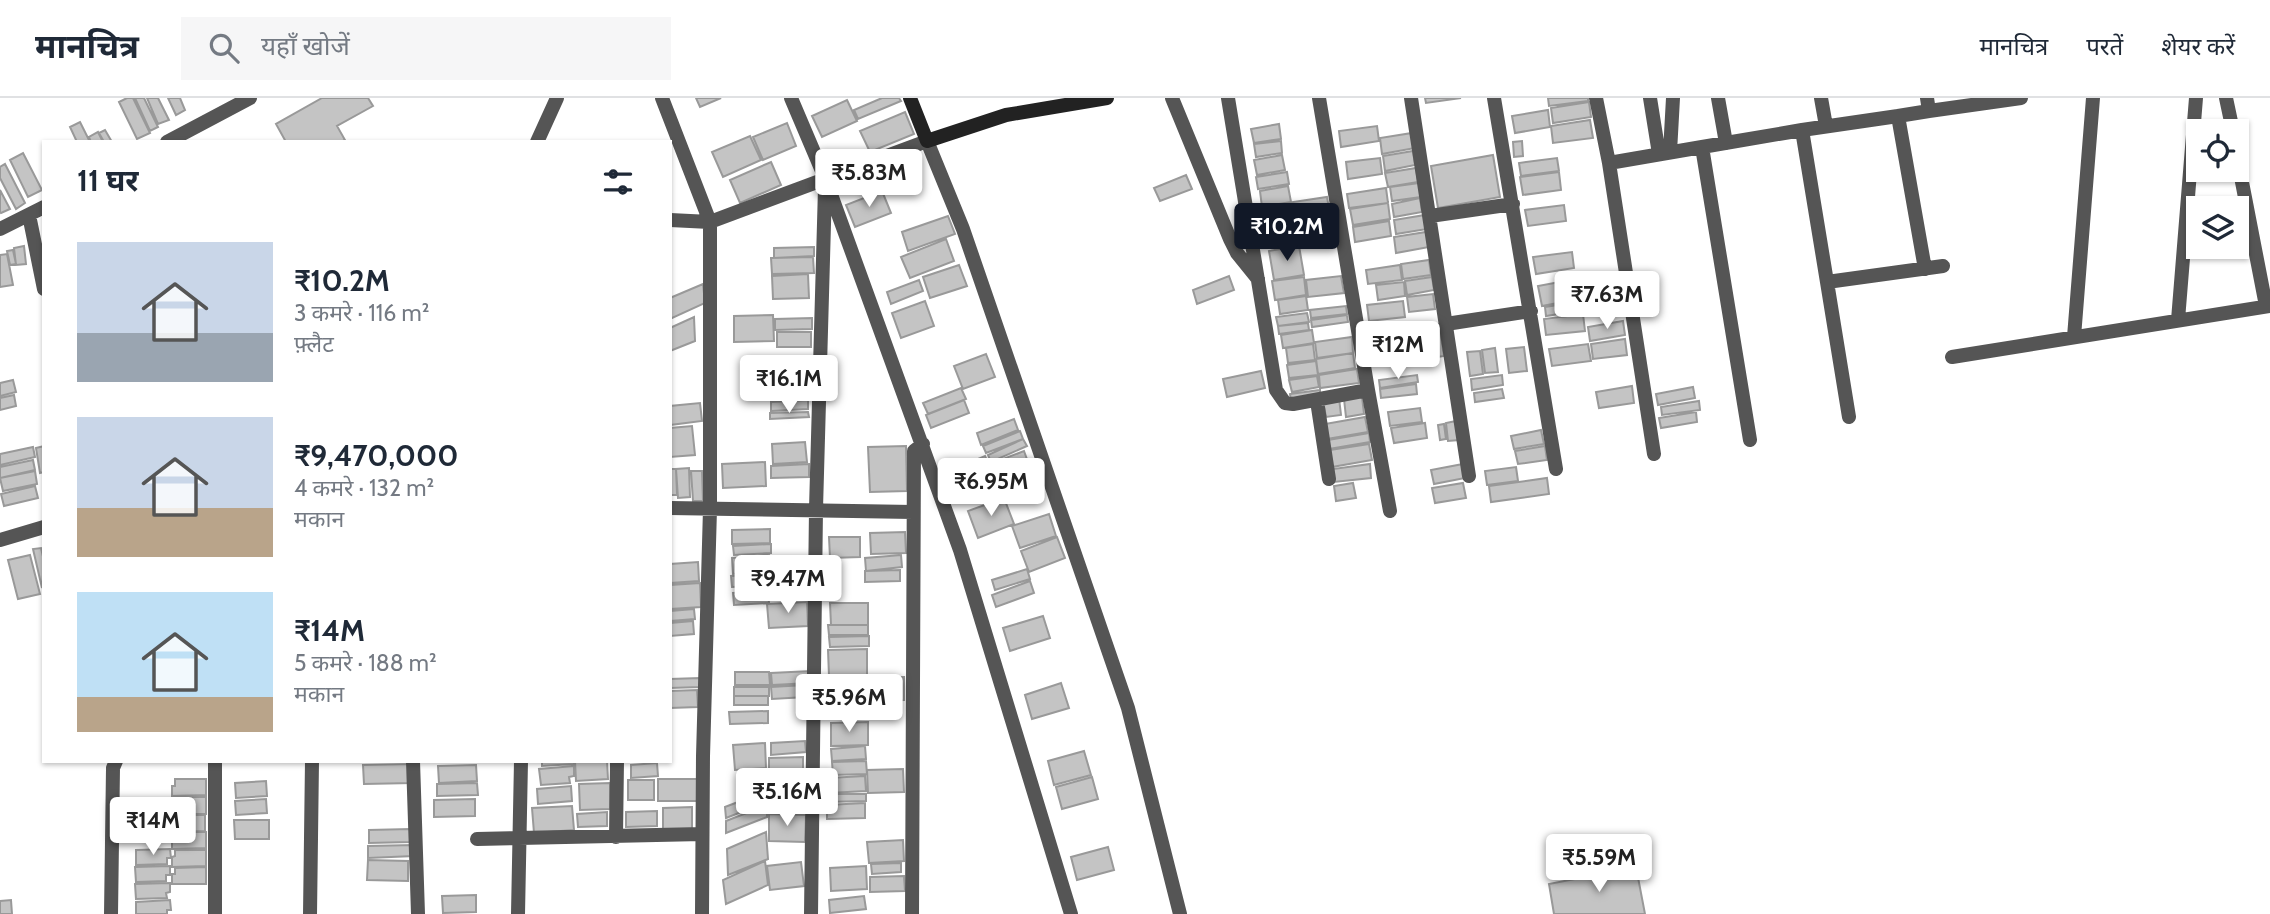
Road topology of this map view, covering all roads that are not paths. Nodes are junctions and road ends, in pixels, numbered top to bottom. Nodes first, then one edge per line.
1 (250, 98) edge
2 (557, 98) edge
3 (662, 98) edge
4 (791, 98) edge
5 (909, 98) edge
6 (1108, 98) edge
7 (1172, 98) edge
8 (1228, 98) edge
9 (1319, 98) edge
10 (1411, 98) edge
11 (1494, 98) edge
12 (1596, 98) edge
13 (1650, 98) edge
14 (1672, 98) edge
15 (1718, 98) edge
16 (1821, 98) edge
17 (2021, 98) edge
18 (2093, 98) edge
19 (2196, 98) edge
20 (2226, 98) edge
21 (1928, 105) edge
22 (1898, 116) junction
23 (2230, 119) edge
24 (1826, 126) junction
25 (1802, 130) junction
26 (171, 140) edge
27 (538, 140) edge
28 (927, 141) junction
29 (1727, 143) junction
30 (1702, 147) junction
31 (1664, 153) junction
32 (1609, 163) junction
33 (825, 178) junction
34 (2242, 182) edge
35 (1513, 204) junction
36 (42, 208) edge
37 (29, 215) junction
38 (1430, 216) junction
39 (672, 220) edge
40 (710, 222) junction
41 (0, 229) edge
42 (1943, 266) dead end
43 (1925, 269) junction
44 (42, 279) edge
45 (1259, 281) junction
46 (1827, 282) junction
47 (2268, 306) edge
48 (1531, 311) junction
49 (2178, 320) junction
50 (1446, 324) junction
51 (2074, 337) junction
52 (1952, 357) dead end
53 (1368, 390) junction
54 (1317, 401) junction
55 (1849, 417) dead end
56 (1750, 440) dead end
57 (923, 444) junction
58 (1654, 454) dead end
59 (1556, 469) dead end
60 (1469, 476) dead end
61 (1329, 479) dead end
62 (672, 508) edge
63 (710, 509) junction
64 (816, 509) junction
65 (1390, 511) dead end
66 (913, 512) junction
67 (42, 528) edge
68 (0, 540) edge
69 (115, 763) edge
70 (215, 763) edge
71 (312, 763) edge
72 (413, 763) edge
73 (521, 763) edge
74 (617, 763) edge
75 (702, 834) junction
76 (616, 837) junction
77 (520, 838) junction
78 (477, 839) dead end
79 (111, 914) edge
80 (215, 914) edge
81 (310, 914) edge
82 (418, 914) edge
83 (518, 914) edge
84 (702, 914) edge
85 (811, 914) edge
86 (912, 914) edge
87 (1071, 914) edge
88 (1180, 914) edge

1 - 26 street
2 - 27 street
3 - 40 street
4 - 33 street
5 - 28 street
6 - 28 street
7 - 45 street
8 - 45 street
9 - 53 street
10 - 38 street
11 - 35 street
12 - 32 street
13 - 31 street
14 - 31 street
15 - 29 street
16 - 24 street
17 - 21 street
18 - 51 street
19 - 49 street
20 - 23 street
21 - 22 street
22 - 24 street
22 - 43 street
24 - 25 street
25 - 29 street
25 - 46 street
28 - 33 street
28 - 88 street
29 - 30 street
30 - 31 street
30 - 56 street
31 - 32 street
32 - 58 street
33 - 40 street
33 - 57 street
33 - 64 street
34 - 47 street
35 - 38 street
35 - 48 street
36 - 37 street
37 - 41 street
37 - 44 street
38 - 50 street
39 - 40 street
40 - 63 street
42 - 43 street
43 - 46 street
45 - 54 street
46 - 55 street
47 - 49 street
48 - 50 street
48 - 59 street
49 - 51 street
50 - 60 street
51 - 52 street
53 - 54 street
53 - 65 street
54 - 61 street
57 - 66 street
57 - 87 street
62 - 63 street
63 - 64 street
63 - 75 street
64 - 66 street
64 - 85 street
66 - 86 street
67 - 68 street
69 - 79 street
70 - 80 street
71 - 81 street
72 - 82 street
73 - 77 street
74 - 76 street
75 - 76 street
75 - 84 street
76 - 77 street
77 - 78 street
77 - 83 street

